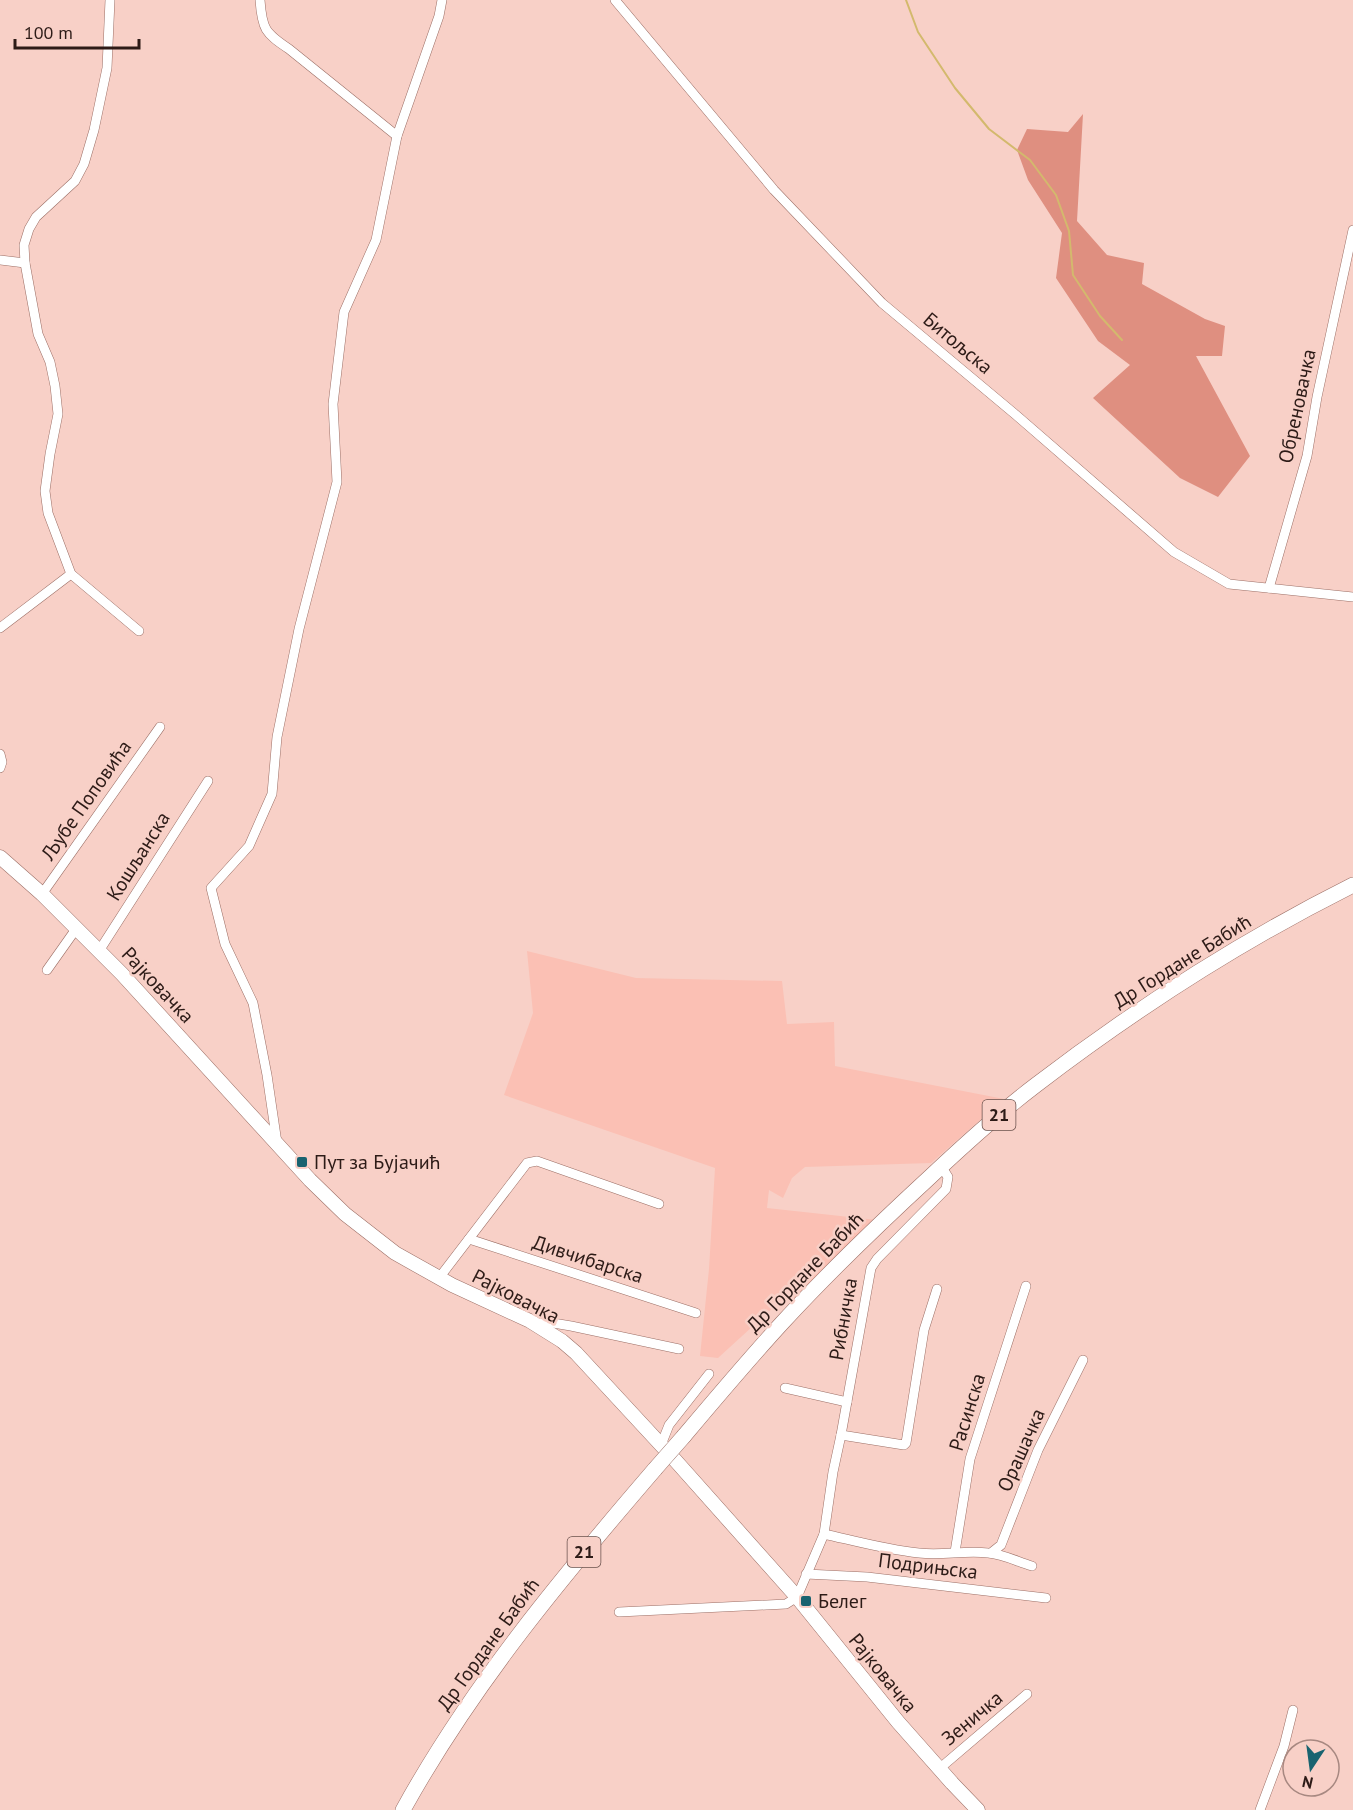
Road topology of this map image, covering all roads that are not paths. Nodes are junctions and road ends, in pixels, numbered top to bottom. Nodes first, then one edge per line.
1 (110, 0) edge
2 (260, 0) edge
3 (442, 0) edge
4 (615, 0) edge
5 (397, 136) junction
6 (1353, 230) edge
7 (0, 260) edge
8 (25, 263) junction
9 (71, 574) junction
10 (1269, 588) junction
11 (1353, 597) edge
12 (0, 628) edge
13 (139, 631) dead end
14 (160, 727) dead end
15 (0, 754) edge
16 (0, 768) edge
17 (208, 781) dead end
18 (0, 857) edge
19 (1353, 885) edge
20 (42, 894) junction
21 (76, 929) junction
22 (99, 951) junction
23 (47, 970) dead end
24 (277, 1143) junction
25 (941, 1166) junction
26 (659, 1204) dead end
27 (469, 1239) junction
28 (439, 1278) junction
29 (1026, 1286) dead end
30 (937, 1289) dead end
31 (696, 1313) dead end
32 (534, 1324) junction
33 (679, 1349) dead end
34 (1083, 1360) dead end
35 (709, 1374) dead end
36 (785, 1388) dead end
37 (847, 1402) junction
38 (841, 1435) junction
39 (662, 1444) junction
40 (824, 1534) junction
41 (955, 1552) junction
42 (991, 1553) junction
43 (1032, 1566) dead end
44 (806, 1574) junction
45 (797, 1597) junction
46 (1046, 1598) dead end
47 (619, 1612) dead end
48 (1027, 1694) dead end
49 (1293, 1710) dead end
50 (939, 1769) junction
51 (403, 1810) edge
52 (978, 1810) edge
53 (1260, 1810) edge

1 - 8 street
2 - 5 street
3 - 5 street
4 - 10 street, Битољска
5 - 24 street
6 - 10 street, Обреновачка
7 - 8 street
8 - 9 street
9 - 12 street
9 - 13 street
10 - 11 street, Битољска
14 - 20 street, Љубе Поповића
15 - 16 street
17 - 22 street, Кошљанска
18 - 20 main road, Рајковачка
19 - 25 main road, Др Гордане Бабић / 21
20 - 21 main road, Рајковачка
21 - 22 main road, Рајковачка
21 - 23 street
22 - 24 main road, Рајковачка
24 - 28 main road, Рајковачка
25 - 37 street, Рибничка
25 - 51 main road, Др Гордане Бабић / 21, bridge
26 - 27 street
27 - 28 street
27 - 31 street, Дивчибарска
28 - 32 main road, Рајковачка
29 - 41 street, Расинска
30 - 38 street
32 - 33 street
32 - 39 main road, Рајковачка
34 - 42 street, Орашачка
35 - 39 street
36 - 37 street
37 - 38 street, Рибничка
38 - 40 street, Рибничка
39 - 45 main road, Рајковачка
40 - 41 street, Подрињска
40 - 44 street, Рибничка
41 - 42 street, Подрињска
42 - 43 street, Подрињска
44 - 45 street, Рибничка
44 - 46 street, Подрињска
45 - 47 street
45 - 50 main road, Рајковачка
48 - 50 street, Зеничка
49 - 53 street
50 - 52 main road, Рајковачка

